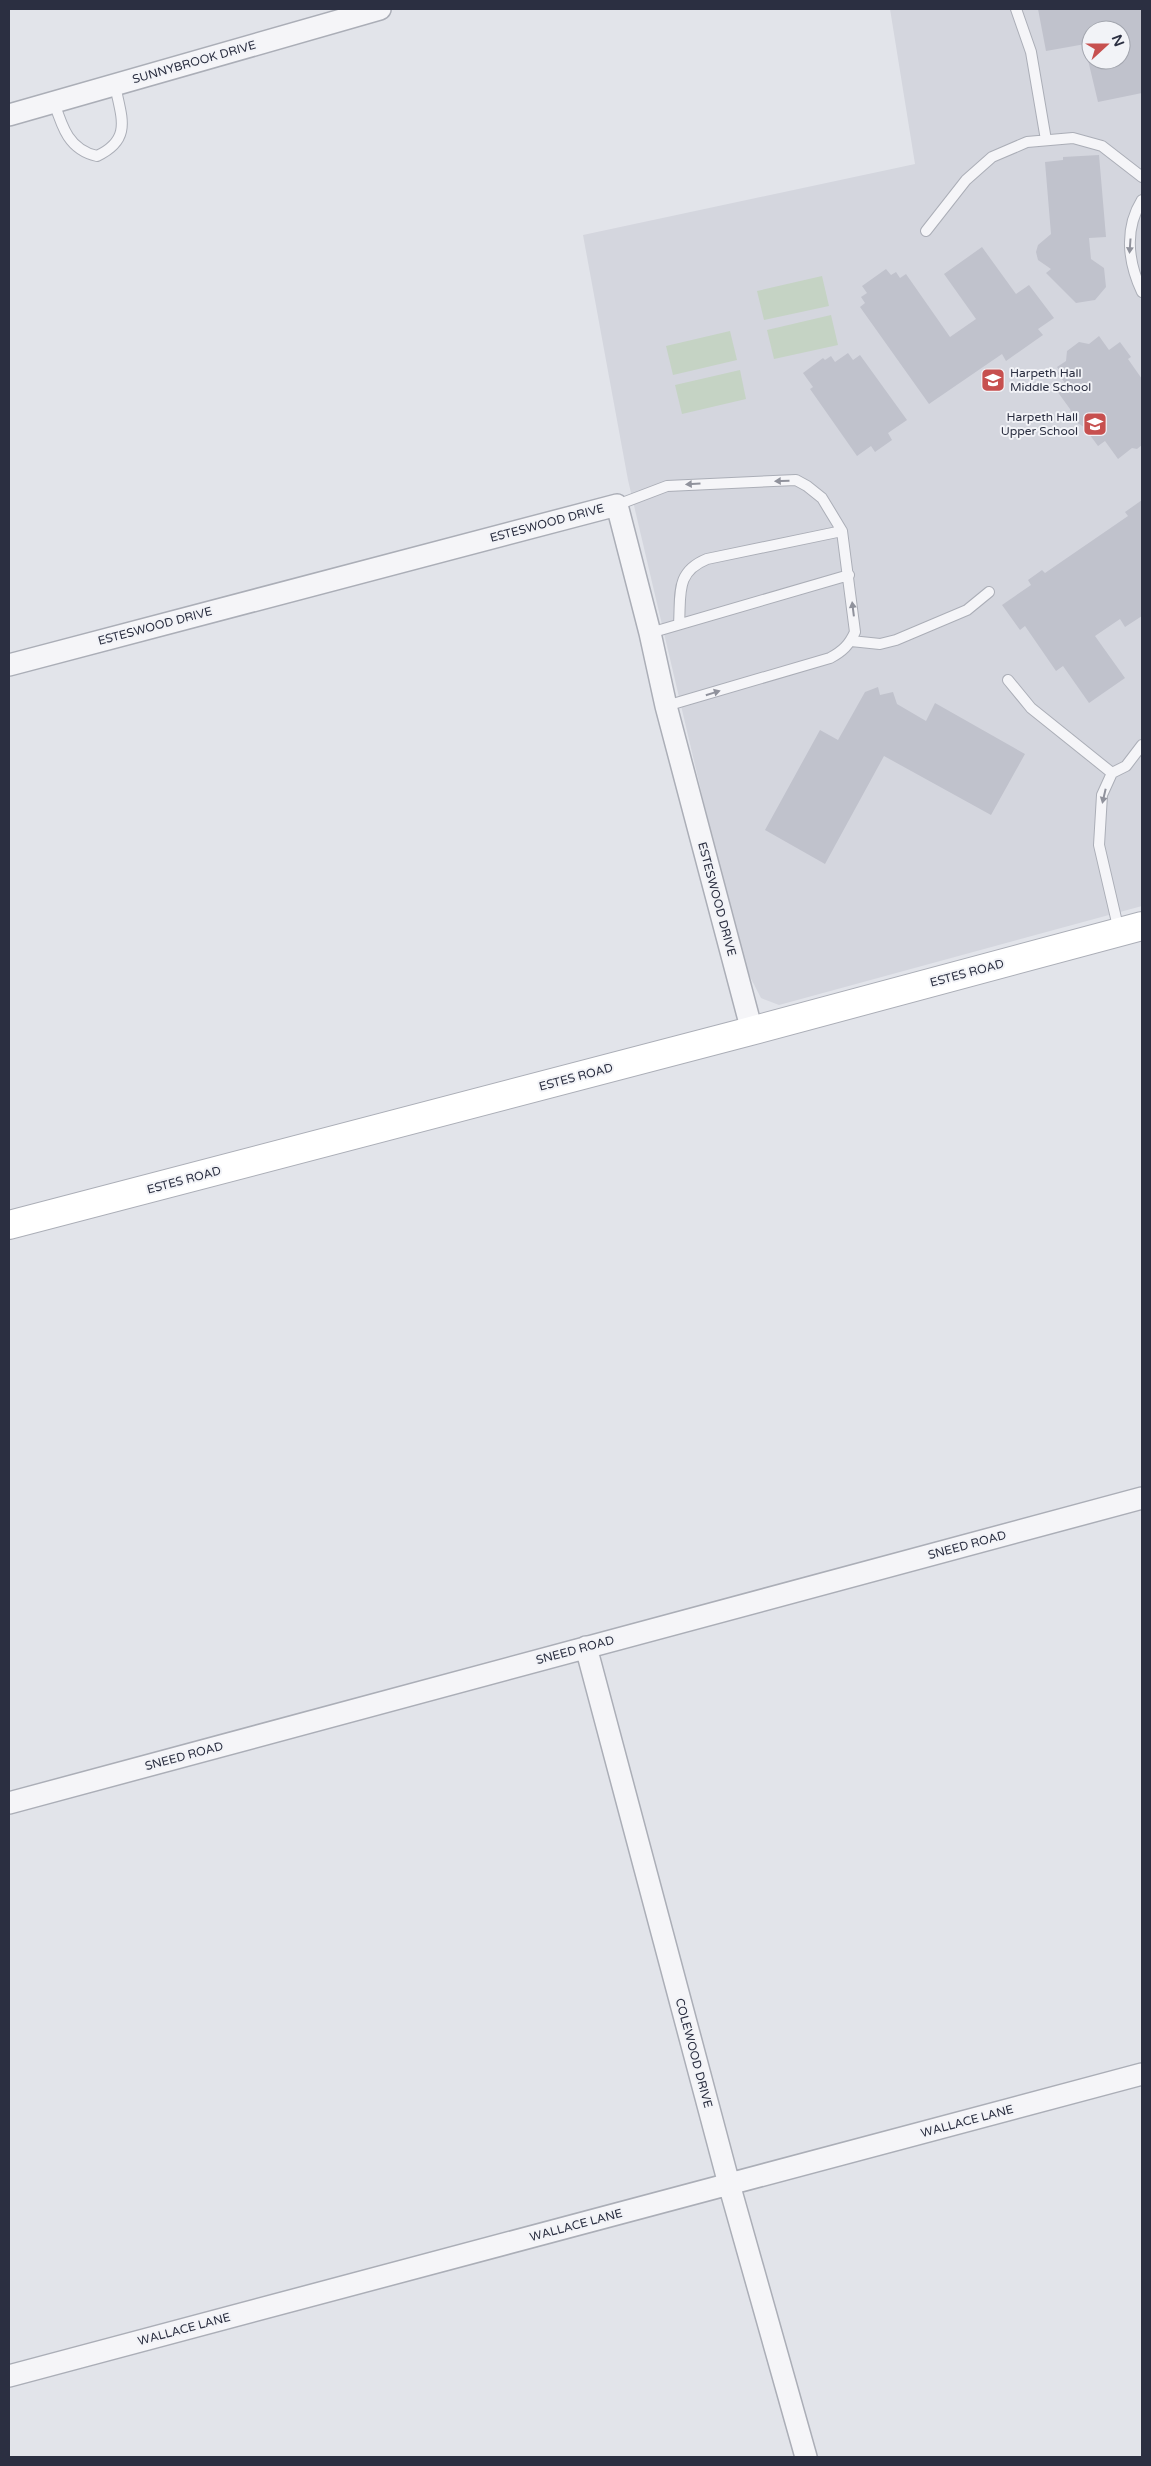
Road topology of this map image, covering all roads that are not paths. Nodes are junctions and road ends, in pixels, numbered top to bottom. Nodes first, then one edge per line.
1 (380, 9) edge
2 (1016, 9) edge
3 (115, 85) junction
4 (54, 102) junction
5 (9, 116) edge
6 (1046, 140) junction
7 (1142, 177) edge
8 (1142, 200) edge
9 (926, 231) dead end
10 (1142, 292) edge
11 (617, 505) junction
12 (842, 531) junction
13 (849, 575) junction
14 (989, 592) dead end
15 (679, 624) junction
16 (650, 633) junction
17 (851, 641) junction
18 (9, 665) edge
19 (1008, 680) dead end
20 (666, 706) junction
21 (1142, 745) edge
22 (1112, 773) junction
23 (1131, 929) edge
24 (752, 1031) junction
25 (9, 1225) edge
26 (1142, 1498) edge
27 (586, 1647) junction
28 (9, 1803) edge
29 (1142, 2074) edge
30 (729, 2184) junction
31 (9, 2376) edge
32 (806, 2457) edge

1 - 3 street, SUNNYBROOK DRIVE
2 - 6 lane
3 - 4 street, SUNNYBROOK DRIVE
3 - 4 lane
4 - 5 street, SUNNYBROOK DRIVE
6 - 7 lane
6 - 9 lane
8 -> 10 lane
12 -> 11 lane
11 - 16 street, ESTESWOOD DRIVE
11 - 18 street, ESTESWOOD DRIVE
12 - 13 lane
12 - 15 lane
13 - 15 lane
17 -> 13 lane
14 - 17 lane
15 - 16 lane
16 - 20 street, ESTESWOOD DRIVE
20 -> 17 lane
19 - 22 lane
20 - 24 street, ESTESWOOD DRIVE
21 - 22 lane
22 -> 23 lane
23 - 24 main road, ESTES ROAD
24 - 25 main road, ESTES ROAD
26 - 27 street, SNEED ROAD
27 - 28 street, SNEED ROAD
27 - 30 street, COLEWOOD DRIVE
29 - 30 street, WALLACE LANE
30 - 31 street, WALLACE LANE
30 - 32 street, COLEWOOD DRIVE

